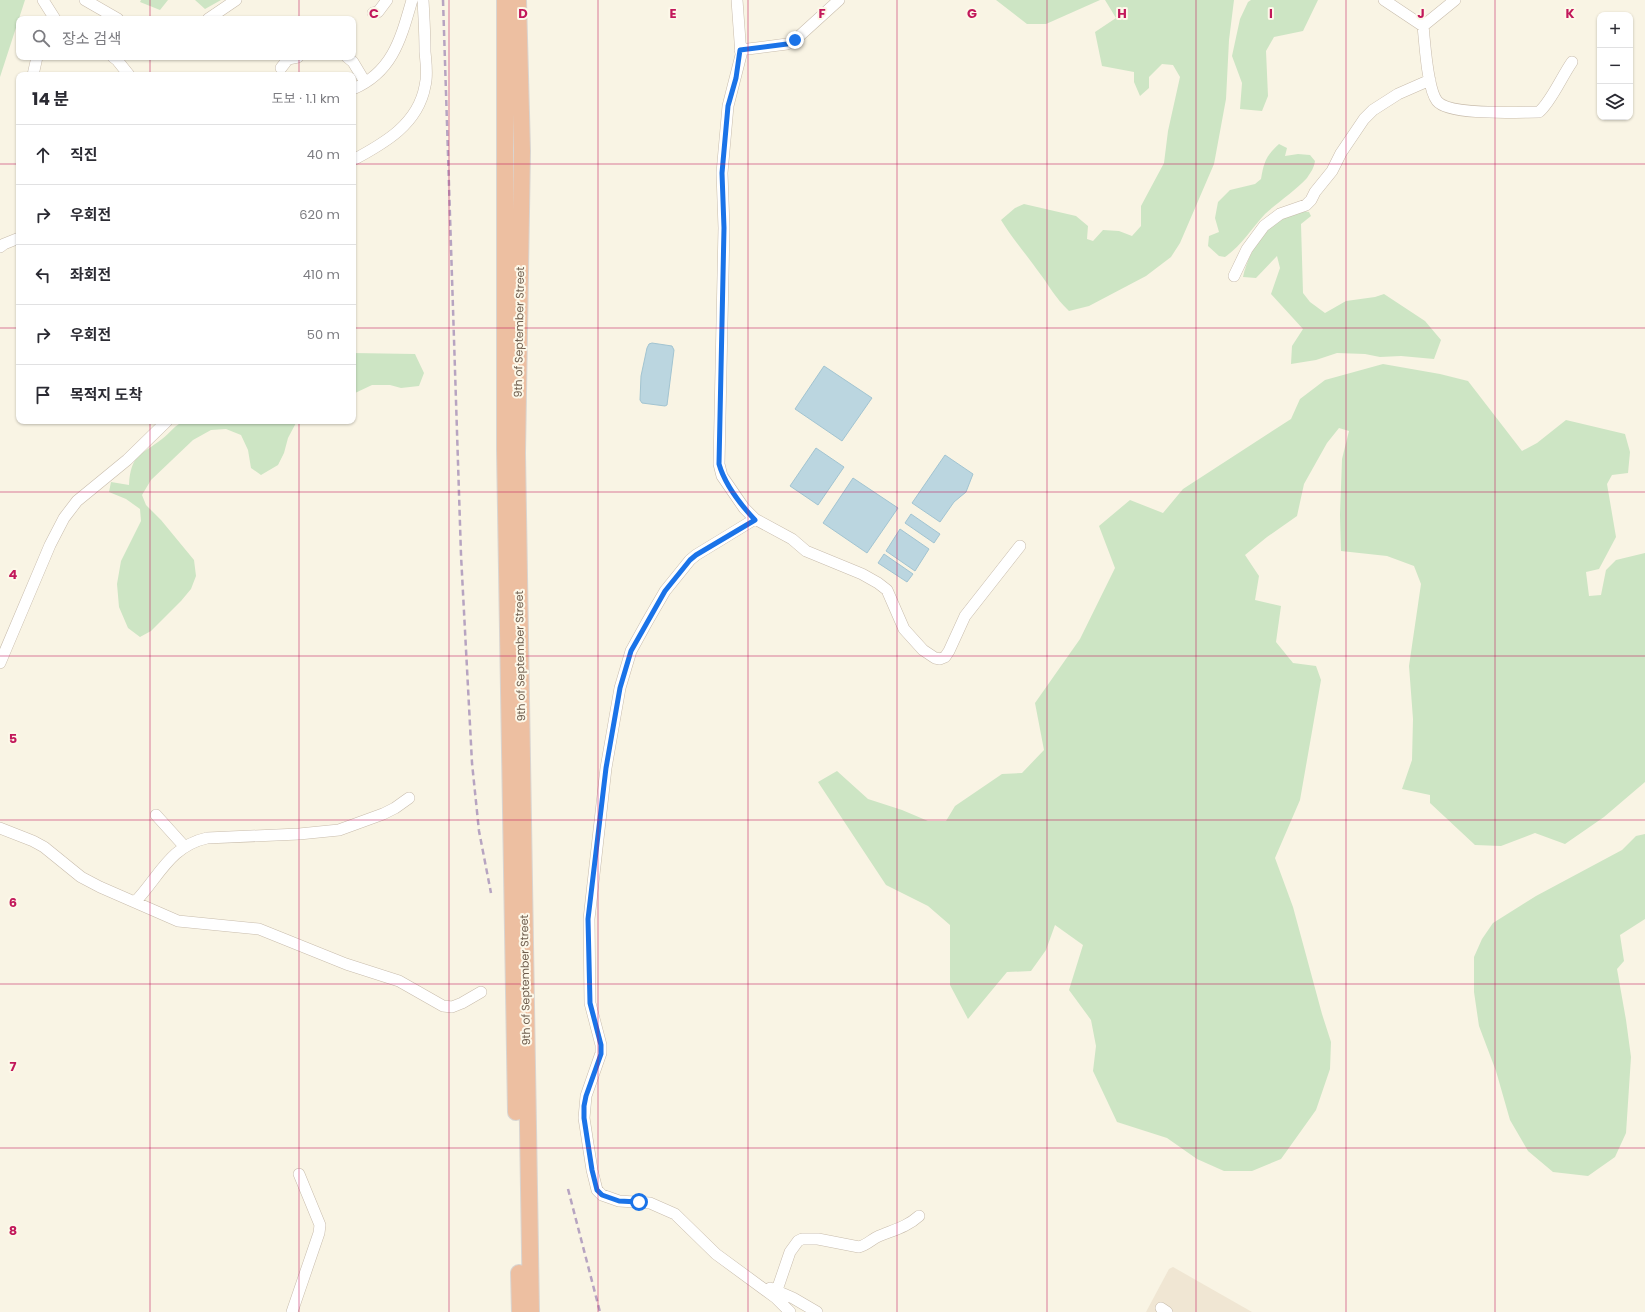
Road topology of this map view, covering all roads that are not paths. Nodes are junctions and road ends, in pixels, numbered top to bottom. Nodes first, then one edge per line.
1 (43, 0) edge
2 (85, 0) edge
3 (236, 0) edge
4 (387, 0) edge
5 (412, 0) edge
6 (423, 0) edge
7 (505, 0) edge
8 (518, 0) edge
9 (737, 0) edge
10 (839, 0) edge
11 (1384, 0) edge
12 (1455, 0) edge
13 (373, 13) dead end
14 (53, 16) edge
15 (113, 16) edge
16 (212, 16) edge
17 (1423, 26) junction
18 (740, 50) junction
19 (36, 60) edge
20 (117, 60) edge
21 (288, 60) edge
22 (351, 60) edge
23 (1572, 62) dead end
24 (281, 68) dead end
25 (34, 72) edge
26 (127, 72) edge
27 (1430, 80) junction
28 (365, 82) junction
29 (356, 87) edge
30 (356, 158) edge
31 (16, 239) edge
32 (0, 247) edge
33 (1234, 276) dead end
34 (164, 424) edge
35 (755, 520) junction
36 (1020, 546) dead end
37 (0, 663) edge
38 (409, 798) dead end
39 (156, 815) dead end
40 (0, 828) edge
41 (184, 846) junction
42 (135, 902) junction
43 (481, 992) dead end
44 (299, 1174) dead end
45 (919, 1216) dead end
46 (760, 1286) junction
47 (777, 1290) junction
48 (292, 1312) edge
49 (520, 1312) edge
50 (531, 1312) edge
51 (790, 1312) edge
52 (817, 1312) edge

1 - 14 street
2 - 15 street
3 - 16 street
4 - 13 street
5 - 28 street
6 - 30 street
7 - 49 highway, 9th of September Street
8 - 50 highway, 9th of September Street
9 - 18 street
10 - 18 street
11 - 17 street
12 - 17 street
17 - 27 street
18 - 35 street
19 - 25 street
20 - 26 street
21 - 24 street
22 - 28 street
23 - 27 street
27 - 33 street
28 - 29 street
31 - 32 street
34 - 37 street
35 - 36 street
35 - 46 street
38 - 41 street
39 - 41 street
40 - 42 street
41 - 42 street
42 - 43 street
44 - 48 street
45 - 47 street
46 - 47 street
46 - 51 street
47 - 52 street

